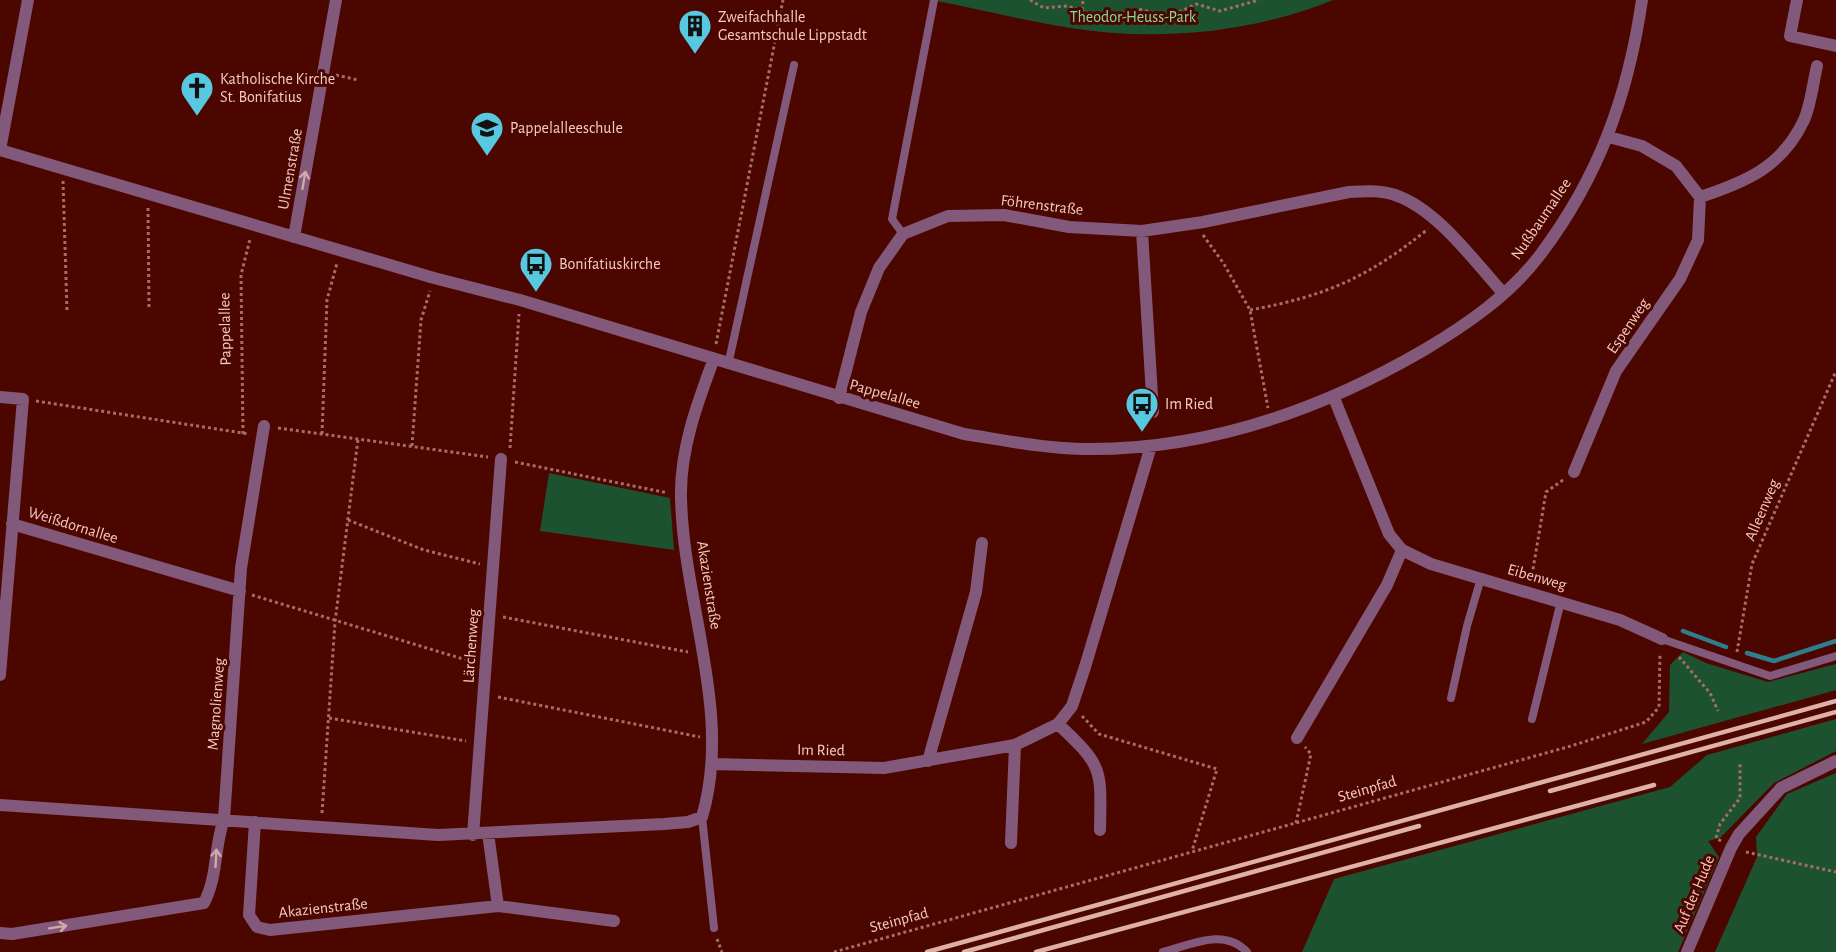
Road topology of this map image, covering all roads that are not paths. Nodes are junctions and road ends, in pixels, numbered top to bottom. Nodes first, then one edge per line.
1 (28, 0) edge
2 (336, 0) edge
3 (934, 0) edge
4 (1642, 0) edge
5 (1797, 0) edge
6 (1836, 46) edge
7 (795, 65) dead end
8 (1817, 66) dead end
9 (1609, 137) junction
10 (0, 150) edge
11 (1700, 197) junction
12 (1142, 231) junction
13 (903, 234) junction
14 (294, 237) junction
15 (1503, 293) junction
16 (713, 361) junction
17 (728, 365) junction
18 (0, 397) edge
19 (839, 398) junction
20 (1334, 398) junction
21 (1153, 412) dead end
22 (264, 426) road end
23 (1151, 446) junction
24 (501, 459) road end
25 (1574, 472) road end
26 (12, 524) junction
27 (982, 543) dead end
28 (1402, 550) junction
29 (1481, 578) junction
30 (240, 591) junction
31 (1561, 601) junction
32 (1662, 639) joint
33 (1836, 656) edge
34 (0, 675) edge
35 (1451, 698) dead end
36 (1532, 719) dead end
37 (1059, 724) junction
38 (1297, 738) road end
39 (1015, 745) junction
40 (928, 761) junction
41 (1836, 761) edge
42 (712, 764) junction
43 (0, 805) edge
44 (702, 817) junction
45 (224, 819) junction
46 (255, 822) junction
47 (1100, 830) dead end
48 (488, 833) junction
49 (473, 835) junction
50 (1011, 843) dead end
51 (498, 906) junction
52 (614, 921) dead end
53 (714, 928) dead end
54 (0, 933) edge
55 (1163, 952) edge
56 (1246, 952) edge
57 (1687, 952) edge

1 - 10 street
14 -> 2 street, Ulmenstraße
3 - 13 lane
4 - 9 street, Nußbaumallee
5 - 6 street
7 - 17 lane
8 - 11 street
9 - 11 street
9 - 15 street, Nußbaumallee
10 - 14 street, Pappelallee
11 - 25 street, Espenweg
12 - 13 street, Föhrenstraße
12 - 15 street, Föhrenstraße
12 - 21 street
13 - 19 street
14 - 16 street, Pappelallee
15 - 20 street, Nußbaumallee
16 - 17 street, Pappelallee
16 - 42 street, Akazienstraße
17 - 19 street, Pappelallee
18 - 26 street, Weißdornallee
19 - 23 street, Pappelallee
20 - 23 street, Pappelallee
20 - 28 street
22 - 30 street, Magnolienweg
23 - 37 street, Im Ried
24 - 49 street, Lärchenweg
26 - 30 street, Weißdornallee
26 - 34 street, Weißdornallee
27 - 40 street
28 - 29 street, Eibenweg
28 - 38 street
29 - 31 street, Eibenweg
29 - 35 lane
30 - 45 street, Magnolienweg
31 - 32 street, Eibenweg
31 - 36 lane
32 - 33 lane
37 - 39 street, Im Ried
37 - 47 street
39 - 40 street, Im Ried
39 - 50 street
40 - 42 street, Im Ried
41 - 57 street, Auf der Hude
42 - 44 street, Akazienstraße
43 - 45 street
44 - 48 street
44 - 53 lane, Akazienstraße
45 - 46 street
54 -> 45 street
46 - 49 street
46 - 51 street, Akazienstraße
48 - 49 street
48 - 51 street
51 - 52 street, Akazienstraße
55 - 56 lane

